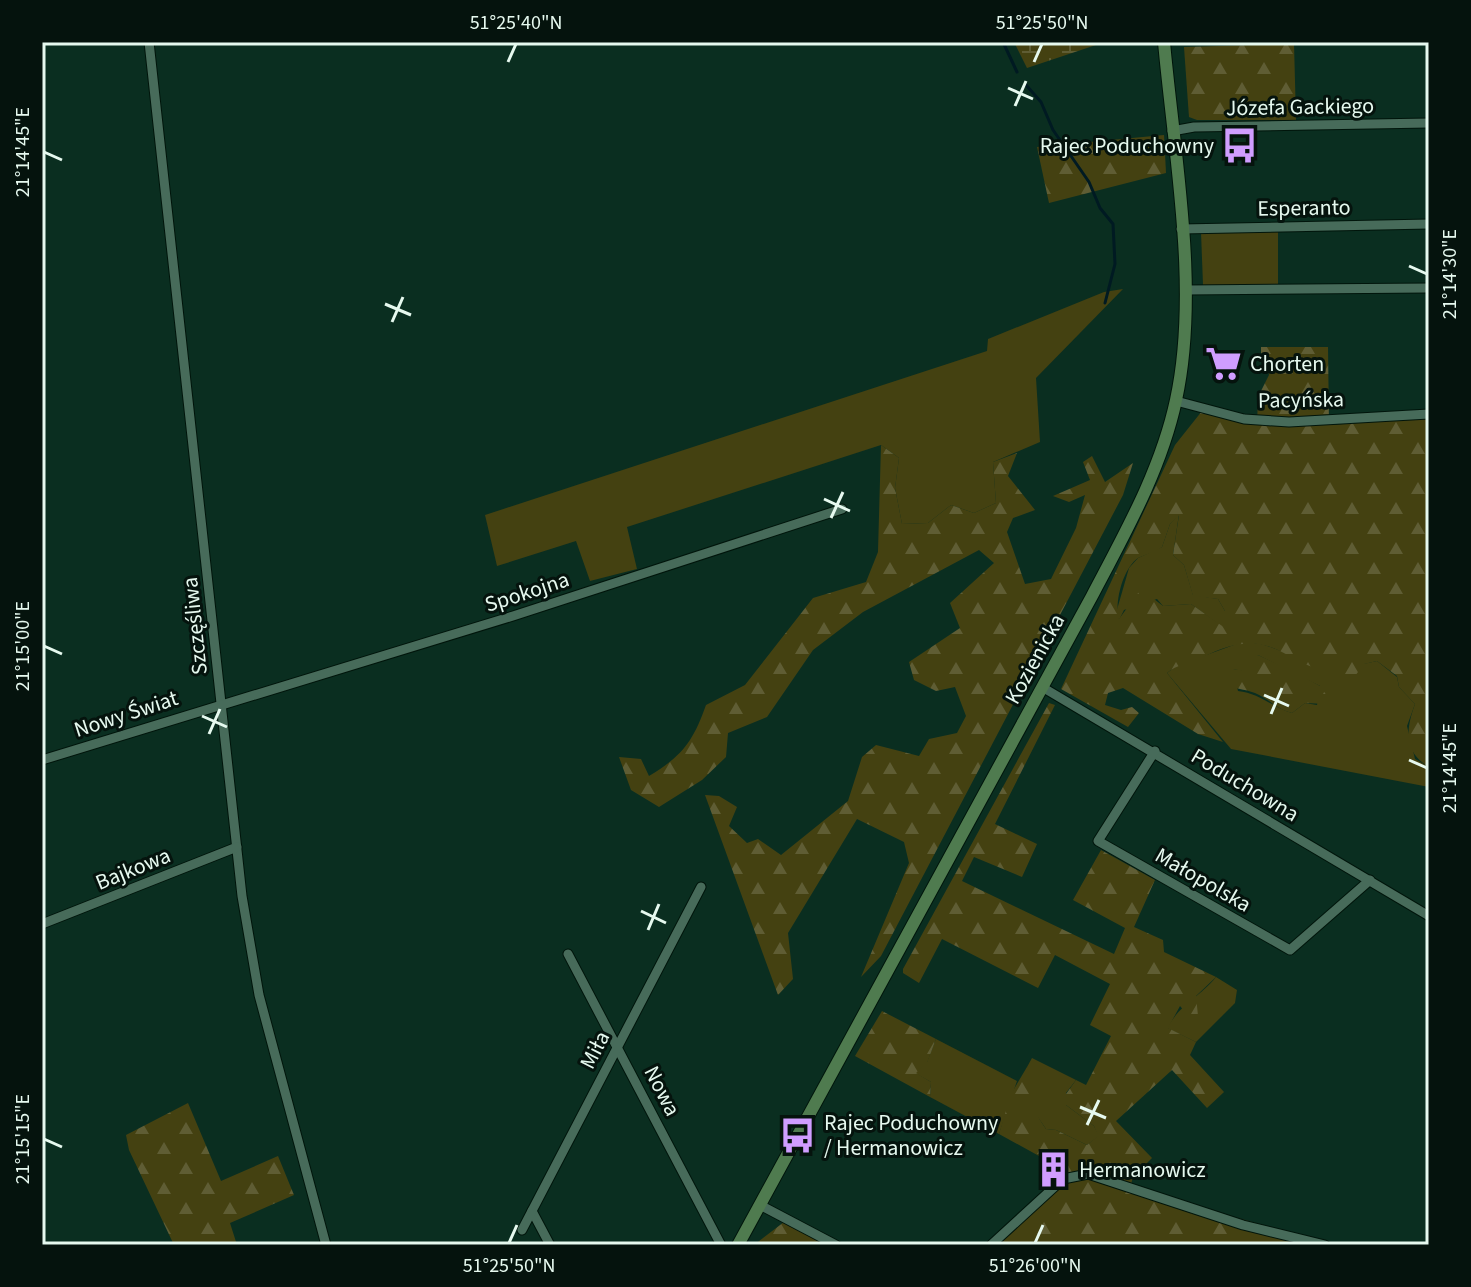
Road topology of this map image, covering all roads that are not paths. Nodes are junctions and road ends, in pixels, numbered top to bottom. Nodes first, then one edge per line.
1 (149, 42) edge
2 (1164, 42) edge
3 (1429, 123) edge
4 (1172, 131) junction
5 (1429, 224) edge
6 (1181, 229) junction
7 (1429, 288) edge
8 (1186, 290) junction
9 (1176, 401) junction
10 (1429, 414) edge
11 (842, 509) dead end
12 (1042, 687) junction
13 (222, 706) junction
14 (1155, 751) junction
15 (42, 760) edge
16 (237, 847) junction
17 (1370, 880) junction
18 (701, 887) dead end
19 (1429, 916) edge
20 (42, 924) edge
21 (568, 954) dead end
22 (618, 1045) junction
23 (760, 1205) junction
24 (532, 1211) junction
25 (522, 1230) dead end
26 (326, 1245) edge
27 (550, 1245) edge
28 (721, 1245) edge
29 (738, 1245) edge
30 (836, 1245) edge
31 (991, 1245) edge
32 (1325, 1245) edge

1 - 13 street, Szczęśliwa
2 - 4 main road, Kozienicka
3 - 4 street, Józefa Gackiego
4 - 6 main road, Kozienicka
5 - 6 street, Esperanto
6 - 8 main road, Kozienicka
7 - 8 street
8 - 9 main road, Kozienicka
9 - 10 street, Pacyńska
9 - 12 main road, Kozienicka
11 - 13 street, Spokojna
12 - 14 street, Poduchowna
12 - 23 main road, Kozienicka
13 - 15 street, Nowy Świat
13 - 16 street, Szczęśliwa
14 - 17 street, Poduchowna
14 - 17 street, Małopolska
16 - 20 street, Bajkowa
16 - 26 street, Szczęśliwa
17 - 19 street, Poduchowna
18 - 22 street, Miła
21 - 22 street, Nowa
22 - 24 street, Miła
22 - 28 street, Nowa
23 - 29 main road, Kozienicka
23 - 30 street
24 - 25 street, Miła
24 - 27 street
31 - 32 street

